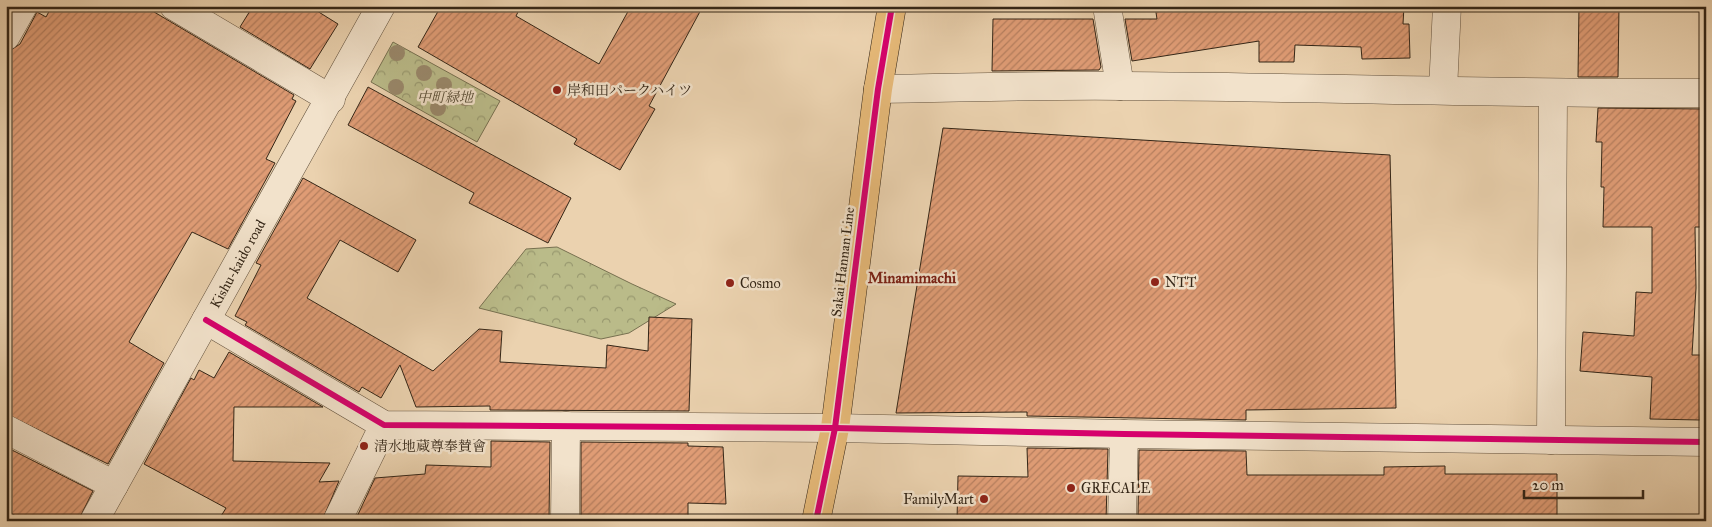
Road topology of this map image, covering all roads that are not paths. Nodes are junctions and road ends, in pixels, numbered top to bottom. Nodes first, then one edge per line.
1 (23, 6) edge
2 (174, 6) edge
3 (381, 6) edge
4 (892, 6) edge
5 (1107, 6) edge
6 (1447, 6) edge
7 (6, 36) edge
8 (1120, 86) junction
9 (878, 89) junction
10 (1443, 90) junction
11 (1706, 93) edge
12 (1553, 94) junction
13 (331, 99) junction
14 (206, 320) junction
15 (384, 425) junction
16 (566, 426) junction
17 (835, 428) junction
18 (6, 429) edge
19 (1124, 434) junction
20 (1552, 440) junction
21 (1706, 442) edge
22 (114, 485) junction
23 (94, 521) edge
24 (337, 521) edge
25 (565, 521) edge
26 (816, 521) edge
27 (1122, 521) edge

1 - 7 street
2 - 13 street
3 - 13 street, Kishu-kaido road
4 - 9 main road, Sakai Hannan Line
5 - 8 street
6 - 10 street
8 - 9 street
8 - 10 street
9 - 17 main road, Sakai Hannan Line
10 - 12 street
11 - 12 street
12 - 20 street
13 - 14 street, Kishu-kaido road
14 - 15 street
14 - 22 street, Kishu-kaido road
15 - 16 street
15 - 24 street
16 - 17 street
16 - 25 street
17 - 19 street
17 - 26 main road, Sakai Hannan Line
18 - 22 street
19 - 20 street
19 - 27 street
20 - 21 street
22 - 23 street, Kishu-kaido road

